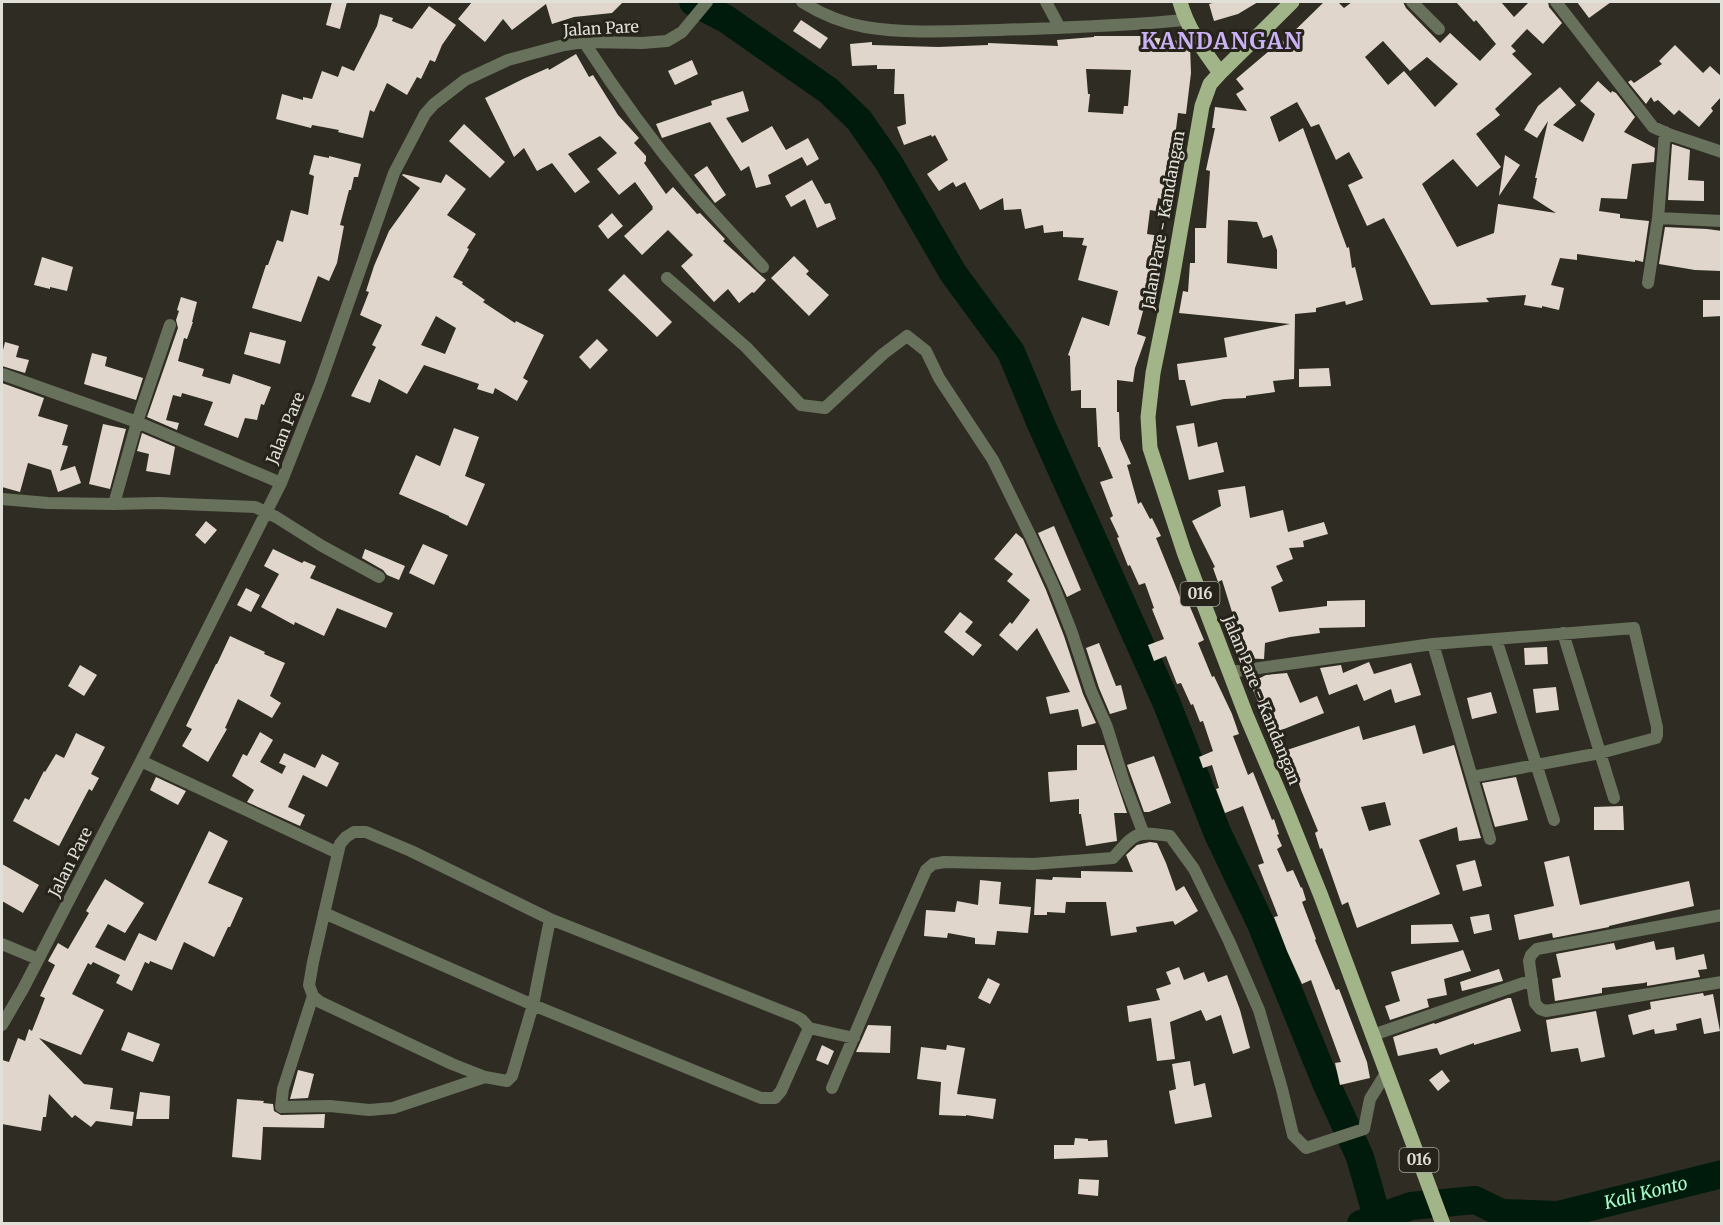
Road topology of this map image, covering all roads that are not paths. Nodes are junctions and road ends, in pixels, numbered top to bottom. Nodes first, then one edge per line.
1 (707, 2) edge
2 (802, 2) edge
3 (1046, 2) edge
4 (1180, 2) edge
5 (1292, 2) edge
6 (1412, 2) edge
7 (1556, 2) edge
8 (820, 7) edge
9 (1185, 20) junction
10 (1060, 28) junction
11 (1439, 29) dead end
12 (584, 42) junction
13 (1220, 73) junction
14 (1665, 132) junction
15 (1722, 152) edge
16 (1658, 218) junction
17 (1722, 221) edge
18 (763, 267) dead end
19 (668, 278) dead end
20 (1648, 284) dead end
21 (170, 325) dead end
22 (2, 374) edge
23 (137, 422) junction
24 (281, 483) junction
25 (2, 499) edge
26 (114, 504) junction
27 (267, 512) junction
28 (379, 577) dead end
29 (1563, 633) junction
30 (1496, 639) junction
31 (1433, 644) junction
32 (1230, 672) junction
33 (1600, 753) junction
34 (141, 761) junction
35 (1537, 765) junction
36 (1472, 777) junction
37 (1614, 798) dead end
38 (1554, 820) dead end
39 (1143, 832) junction
40 (1490, 839) dead end
41 (338, 853) junction
42 (324, 914) junction
43 (1722, 915) edge
44 (550, 919) junction
45 (2, 944) edge
46 (38, 960) junction
47 (1532, 980) junction
48 (1722, 982) edge
49 (313, 996) junction
50 (533, 1005) junction
51 (2, 1025) edge
52 (809, 1028) junction
53 (1373, 1035) junction
54 (854, 1038) junction
55 (1386, 1073) junction
56 (485, 1077) junction
57 (832, 1088) dead end
58 (1443, 1224) edge

1 - 12 street, Jalan Pare
2 - 8 street
3 - 10 street
4 - 9 main road
5 - 13 main road, Jalan Pare - Kandangan
6 - 11 street
7 - 14 street
8 - 10 street
9 - 10 street
9 - 13 main road
12 - 18 street
12 - 24 street, Jalan Pare
13 - 32 main road, Jalan Pare - Kandangan / 016
14 - 15 street
14 - 16 street
16 - 17 street
16 - 20 street
19 - 39 street
21 - 23 street
22 - 23 street
23 - 24 street
23 - 26 street
24 - 27 street, Jalan Pare
25 - 26 street
26 - 27 street
27 - 28 street
27 - 34 street, Jalan Pare
29 - 30 street
29 - 33 street
29 - 33 street
30 - 31 street
30 - 35 street
31 - 32 street
31 - 36 street
32 - 53 main road, Jalan Pare - Kandangan / 016
33 - 35 street
33 - 37 street
34 - 41 street
34 - 46 street, Jalan Pare
35 - 36 street
35 - 38 street
36 - 40 street
39 - 54 street
39 - 55 street
41 - 42 street
41 - 44 street
42 - 49 street
42 - 50 street
43 - 47 street
44 - 50 street
44 - 52 street
45 - 46 street
46 - 51 street, Jalan Pare
47 - 48 street
47 - 53 street
49 - 56 street
49 - 56 street
50 - 52 street
50 - 56 street
52 - 54 street
53 - 55 main road, Jalan Pare - Kandangan / 016
54 - 57 street
55 - 58 main road, Jalan Pare - Kandangan / 016

